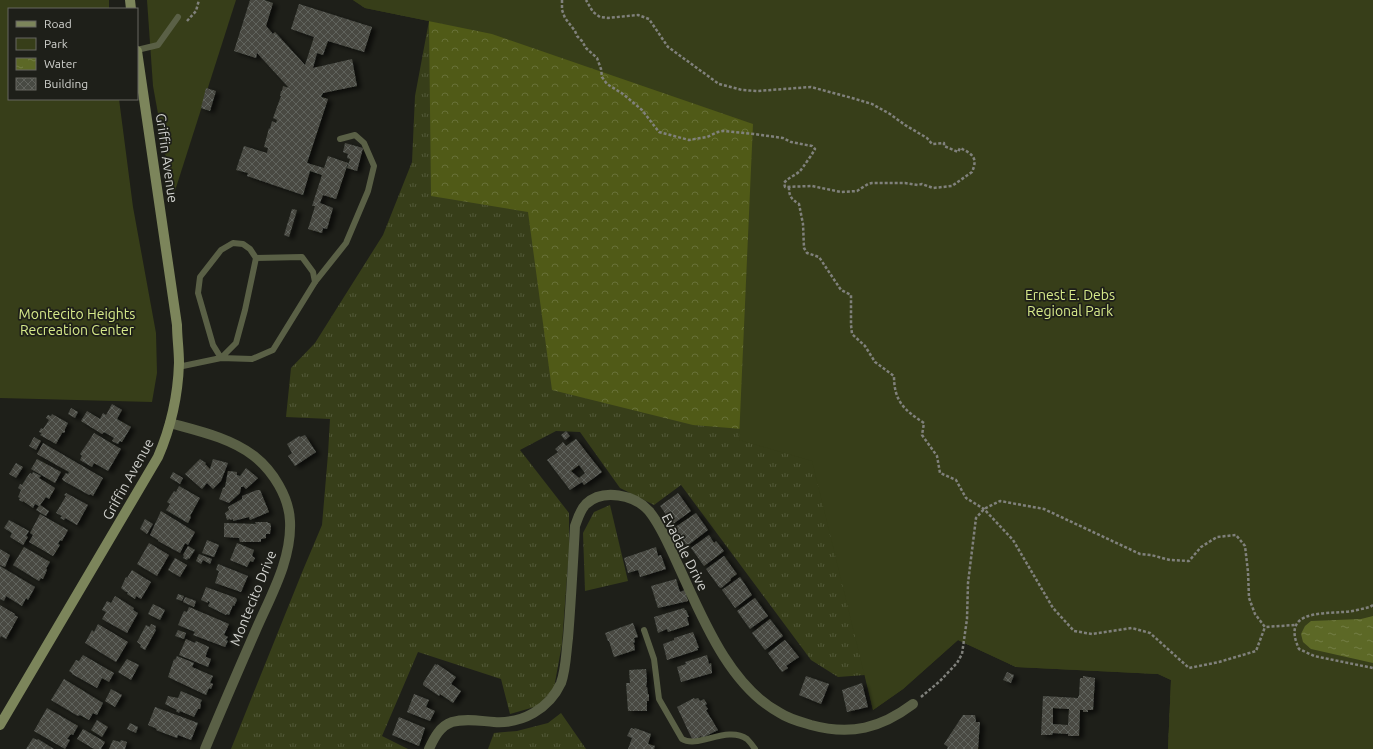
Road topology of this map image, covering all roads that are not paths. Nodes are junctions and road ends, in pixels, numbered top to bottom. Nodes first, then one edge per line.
1 (178, 17) road end
2 (138, 51) edge
3 (138, 58) edge
4 (340, 139) dead end
5 (256, 258) junction
6 (315, 282) junction
7 (221, 358) junction
8 (178, 367) junction
9 (170, 423) junction
10 (644, 630) dead end
11 (913, 704) road end
12 (0, 725) edge
13 (205, 749) edge
14 (430, 749) edge
15 (755, 749) edge

1 - 2 lane
3 - 8 street, Griffin Avenue
4 - 6 lane
5 - 6 lane
5 - 7 lane
5 - 7 lane
6 - 7 lane
7 - 8 lane
8 - 9 street, Griffin Avenue
9 - 12 street, Griffin Avenue
9 - 13 street, Montecito Drive
10 - 15 lane
11 - 14 street, Evadale Drive

